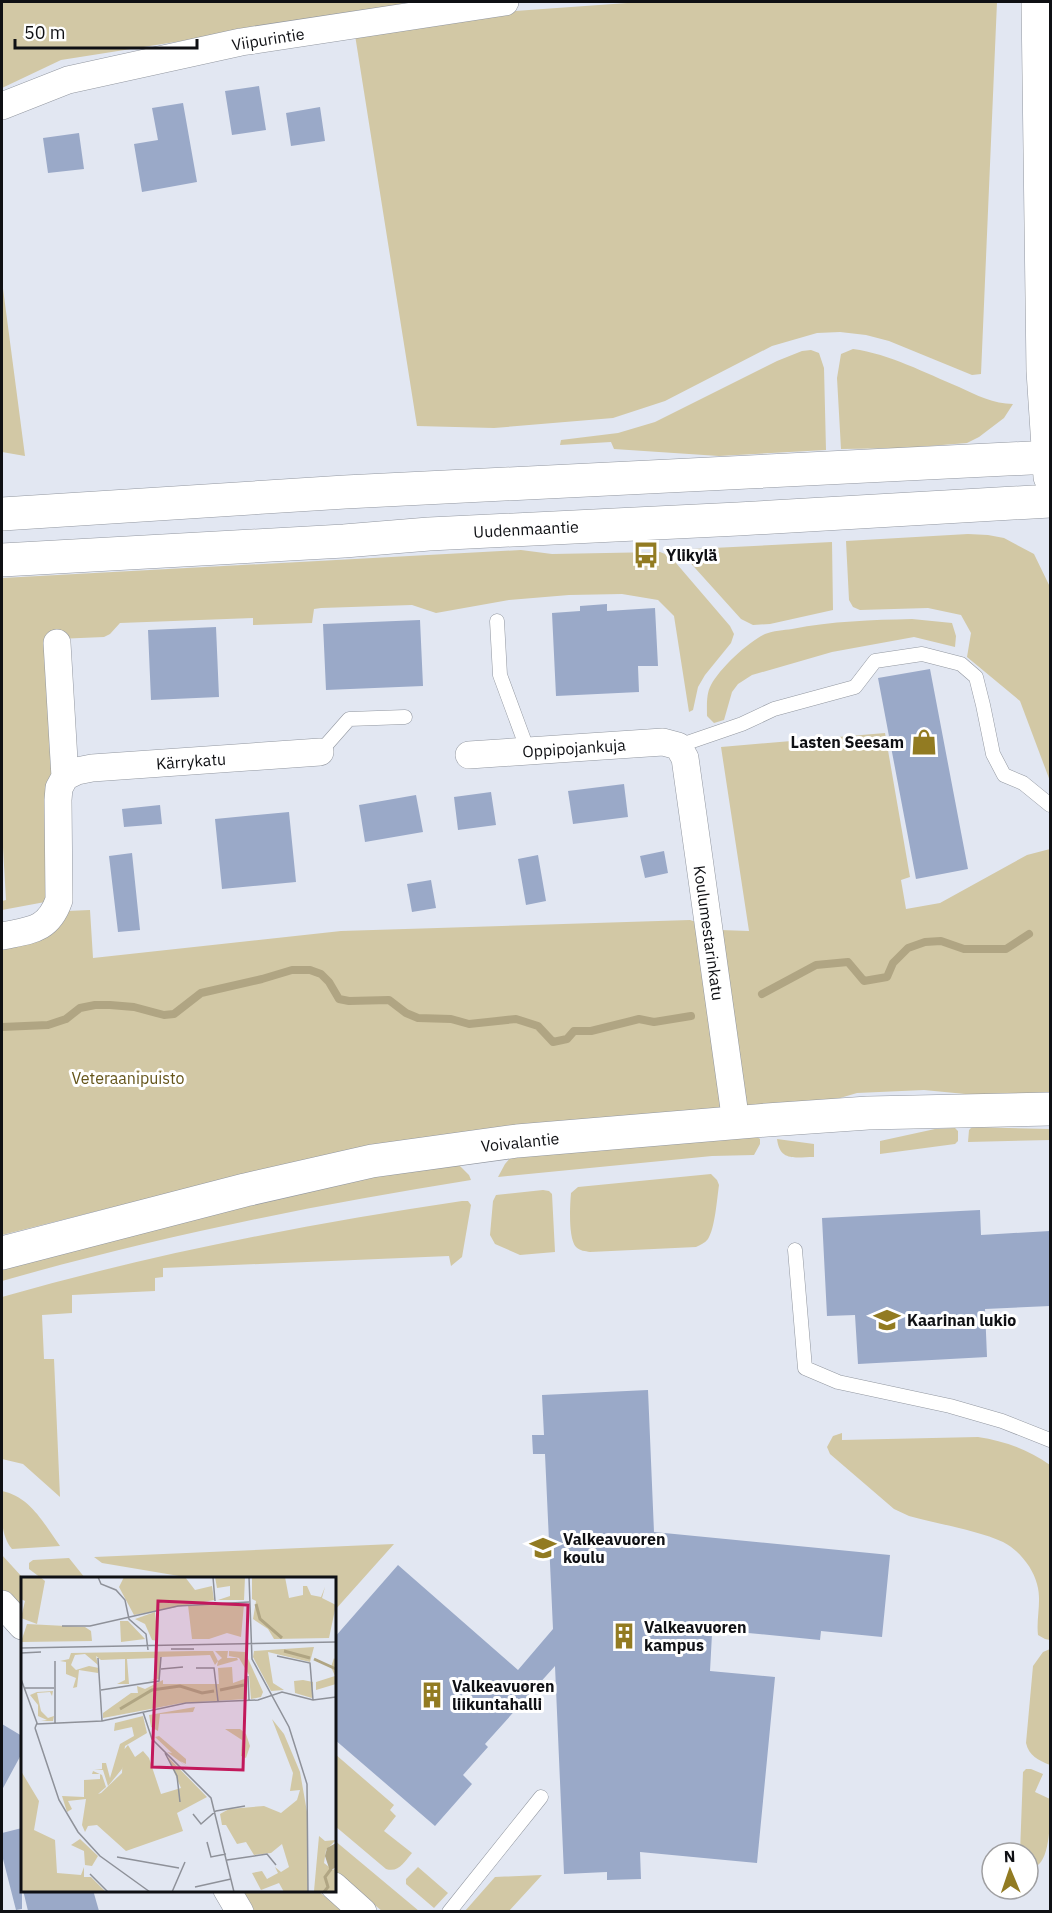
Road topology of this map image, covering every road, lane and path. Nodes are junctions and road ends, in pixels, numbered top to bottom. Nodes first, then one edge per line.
1 (505, 2) edge
2 (1038, 2) edge
3 (2, 106) edge
4 (1050, 464) edge
5 (1050, 501) edge
6 (2, 514) edge
7 (2, 560) edge
8 (496, 621) dead end
9 (57, 643) dead end
10 (405, 717) dead end
11 (678, 746) junction
12 (528, 751) junction
13 (320, 752) joint
14 (470, 755) dead end
15 (65, 777) junction
16 (1050, 805) edge
17 (2, 936) edge
18 (1050, 1109) edge
19 (736, 1123) junction
20 (795, 1250) dead end
21 (2, 1253) edge
22 (1050, 1440) edge
23 (2, 1604) edge
24 (21, 1625) edge
25 (541, 1797) dead end
26 (336, 1888) edge
27 (228, 1892) edge
28 (240, 1911) edge
29 (363, 1911) edge
30 (449, 1911) edge

1 - 3 street, Viipurintie
2 - 4 main road
4 - 6 main road
5 - 7 main road, Uudenmaantie
8 - 12 lane
9 - 15 street
10 - 13 lane
11 - 12 street, Oppipojankuja
11 - 16 lane
11 - 19 street, Koulumestarinkatu
12 - 14 street, Oppipojankuja
13 - 15 street, Kärrykatu
15 - 17 street
18 - 19 main road, Voivalantie
19 - 21 main road, Voivalantie
20 - 22 lane
23 - 24 street
25 - 30 lane
26 - 29 street
27 - 28 street

